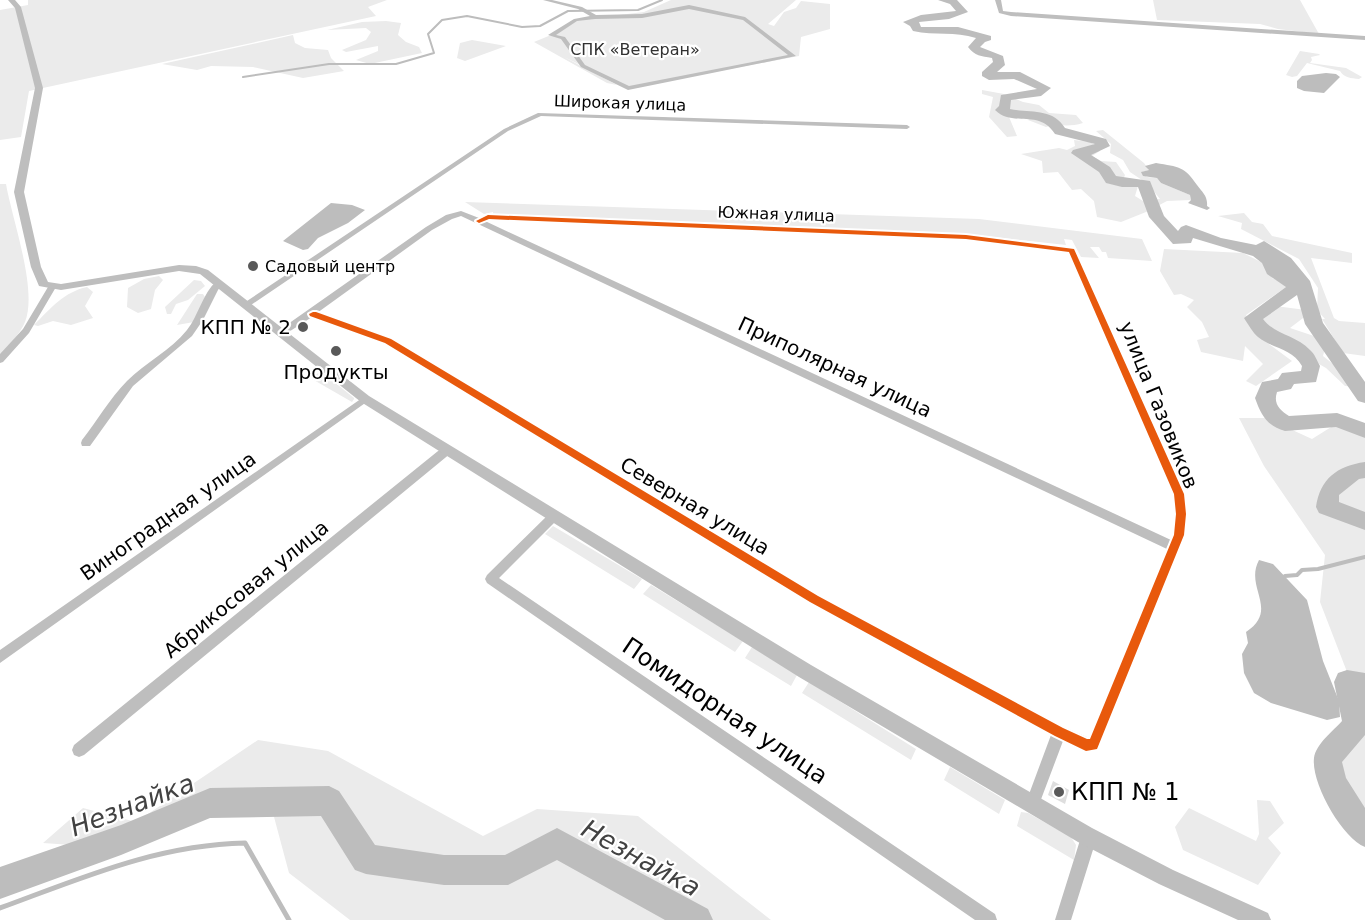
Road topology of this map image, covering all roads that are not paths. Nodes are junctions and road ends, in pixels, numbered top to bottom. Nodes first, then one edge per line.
1 (10, 0) edge
2 (546, 0) edge
3 (998, 0) edge
4 (596, 17) junction
5 (1365, 38) edge
6 (907, 127) dead end
7 (480, 221) junction
8 (1071, 249) joint
9 (219, 283) junction
10 (52, 288) junction
11 (246, 305) junction
12 (313, 314) junction
13 (281, 333) junction
14 (0, 360) edge
15 (361, 402) junction
16 (86, 443) dead end
17 (442, 454) junction
18 (554, 516) junction
19 (1174, 547) junction
20 (0, 657) edge
21 (1059, 732) junction
22 (79, 750) dead end
23 (1032, 805) junction
24 (1089, 837) junction
25 (989, 920) edge
26 (1063, 920) edge
27 (1261, 920) edge

1 - 10 street
2 - 4 street
3 - 5 street
4 - 4 street
6 - 11 street, Широкая улица
7 - 8 street, Южная улица
7 - 12 street
7 - 19 street, Приполярная улица
8 - 19 street, улица Газовиков
9 - 10 street
9 - 11 street
9 - 16 street
10 - 14 street
11 - 13 street
12 - 13 street
12 - 21 street, Северная улица
13 - 15 street
15 - 17 street
15 - 20 street, Виноградная улица
17 - 18 street
17 - 22 street, Абрикосовая улица
18 - 23 street
18 - 25 street, Помидорная улица
19 - 21 street, улица Газовиков
21 - 23 street
23 - 24 street
24 - 26 street
24 - 27 street

